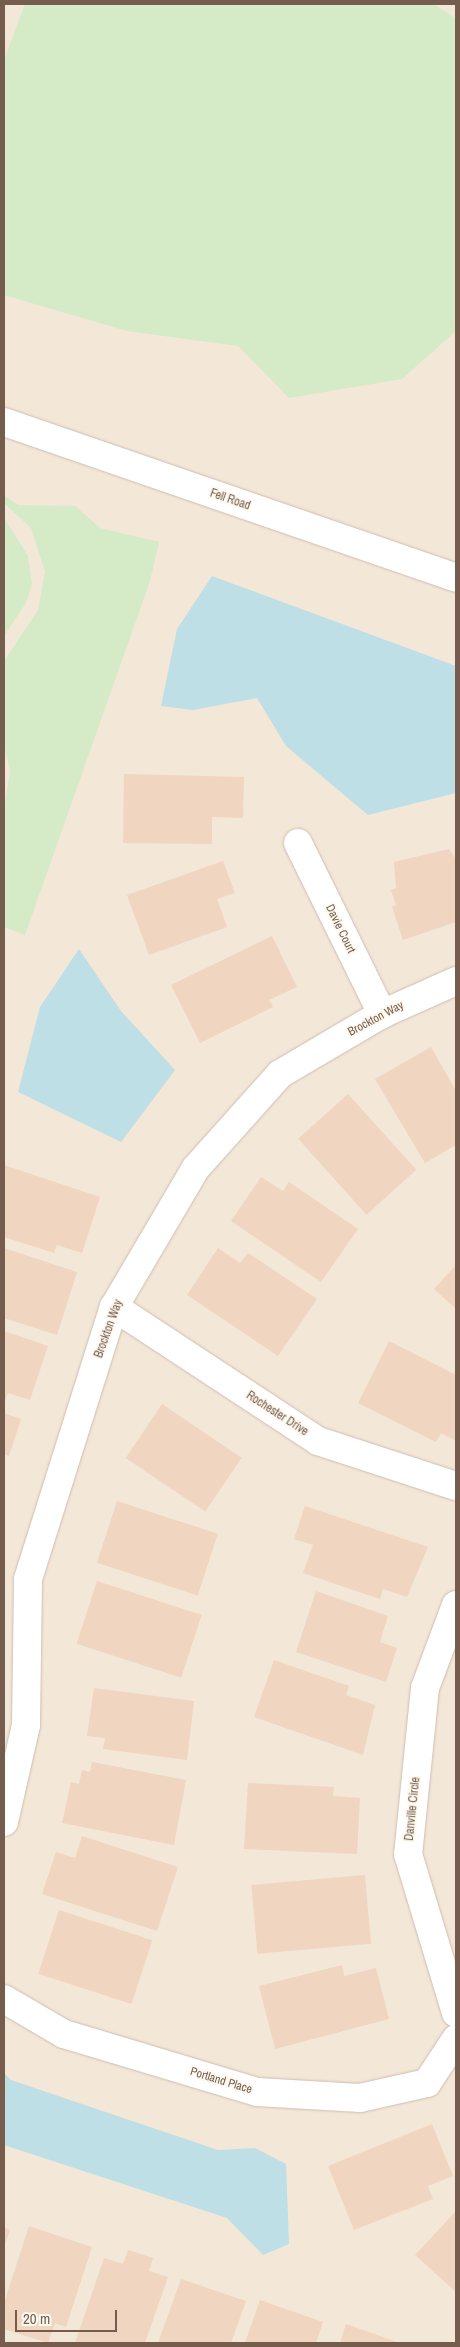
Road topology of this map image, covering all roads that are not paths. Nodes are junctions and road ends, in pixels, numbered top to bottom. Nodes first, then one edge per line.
1 (4, 422) edge
2 (456, 578) edge
3 (298, 843) dead end
4 (456, 981) edge
5 (382, 1014) junction
6 (114, 1307) junction
7 (456, 1486) edge
8 (456, 1605) edge
9 (4, 1822) edge
10 (4, 1999) edge
11 (456, 2013) edge
12 (456, 2039) edge

1 - 2 street, Fell Road
3 - 5 street, Davie Court
4 - 5 street, Brockton Way
5 - 6 street, Brockton Way
6 - 7 street, Rochester Drive
6 - 9 street, Brockton Way
8 - 11 street, Danville Circle
10 - 12 street, Portland Place

